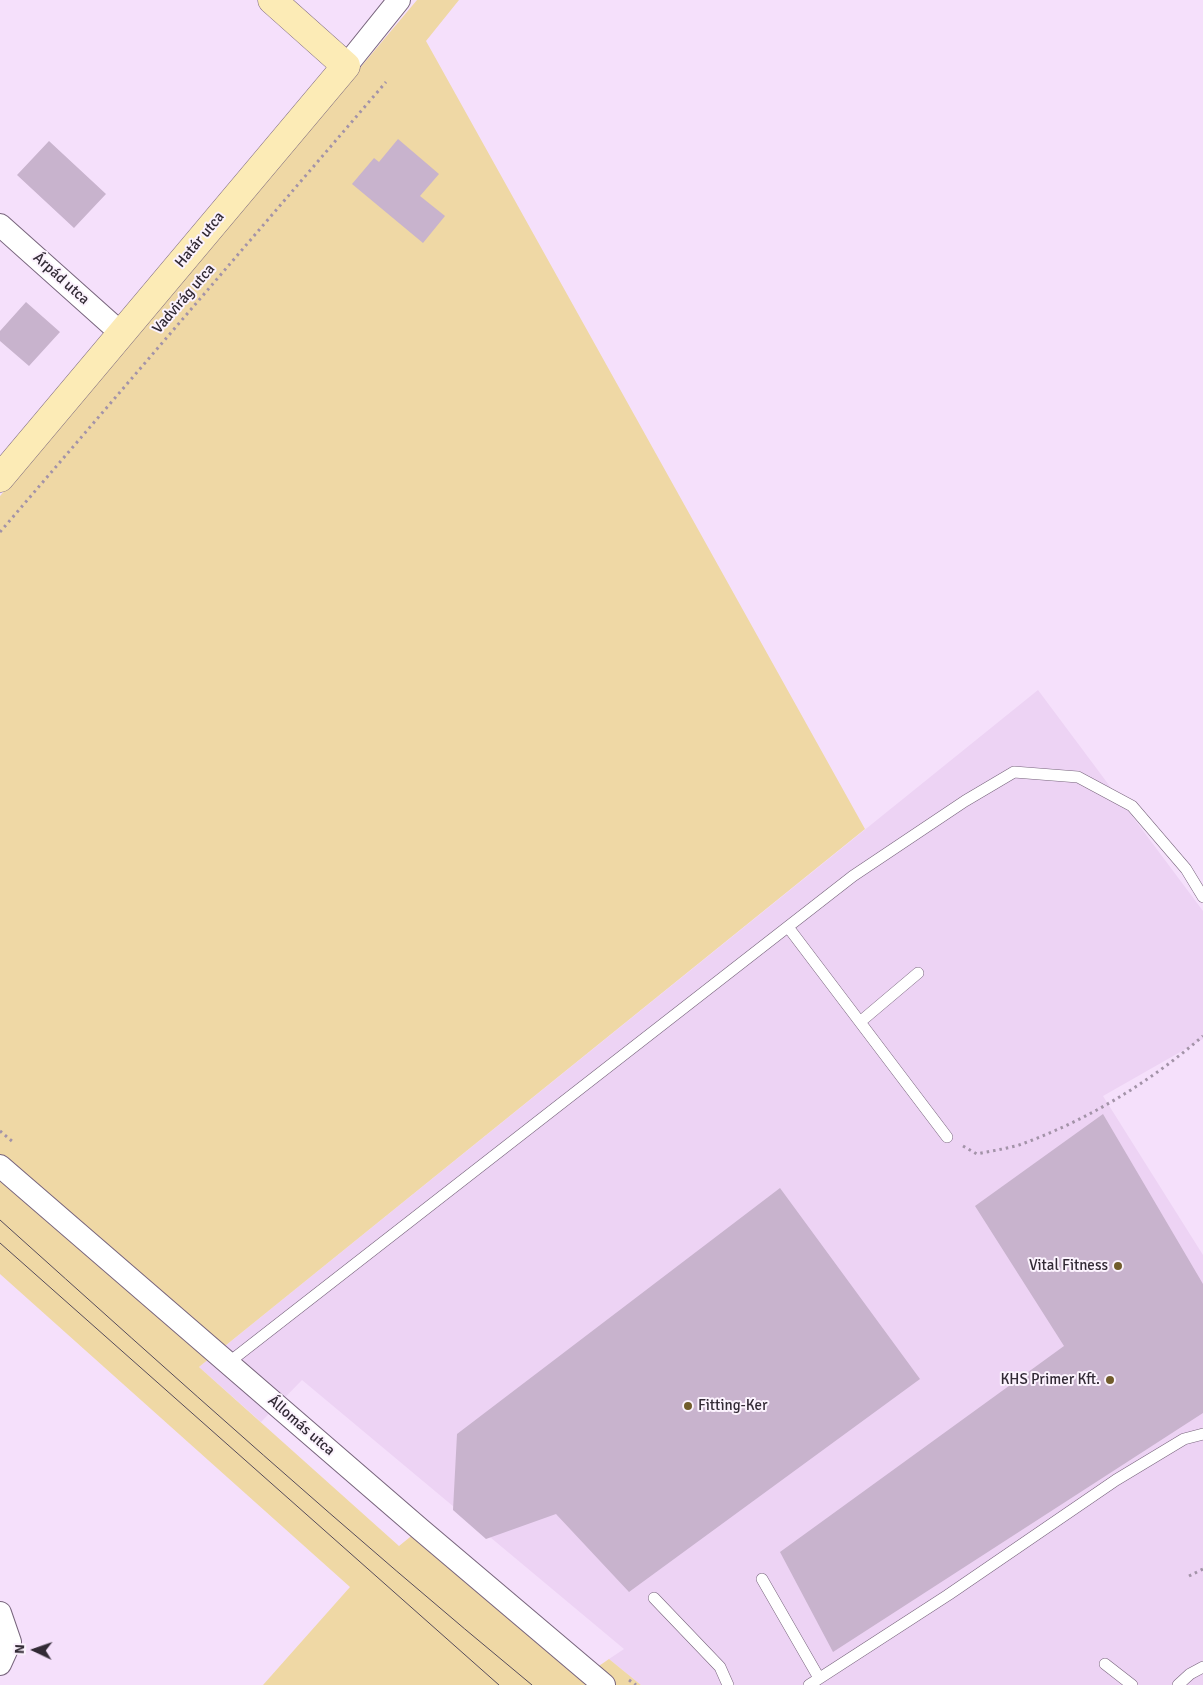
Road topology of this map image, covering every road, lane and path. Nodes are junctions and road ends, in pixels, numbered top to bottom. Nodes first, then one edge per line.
1 (272, 0) edge
2 (399, 0) edge
3 (346, 66) junction
4 (386, 82) dead end
5 (0, 225) edge
6 (122, 334) junction
7 (0, 478) edge
8 (0, 532) edge
9 (1203, 897) edge
10 (788, 927) junction
11 (918, 973) dead end
12 (860, 1022) junction
13 (1203, 1036) edge
14 (948, 1137) joint
15 (0, 1166) edge
16 (228, 1363) junction
17 (1203, 1434) edge
18 (1203, 1568) edge
19 (1189, 1576) dead end
20 (762, 1579) dead end
21 (654, 1598) dead end
22 (0, 1612) edge
23 (0, 1664) edge
24 (1105, 1664) dead end
25 (1203, 1667) edge
26 (814, 1682) edge
27 (604, 1685) edge
28 (728, 1685) edge
29 (1132, 1685) edge
30 (1178, 1685) edge

1 - 3 street
2 - 3 street, Határ utca
3 - 6 street, Határ utca
4 - 8 path, Vadvirág utca
5 - 6 street, Árpád utca
6 - 7 street, Határ utca
9 - 10 lane
10 - 12 lane
10 - 16 lane
11 - 12 lane
12 - 14 lane
13 - 14 path
15 - 16 street, Állomás utca
16 - 27 street, Állomás utca
17 - 26 lane
18 - 19 path
20 - 26 lane
21 - 28 lane
22 - 23 street
24 - 29 lane
25 - 30 lane

